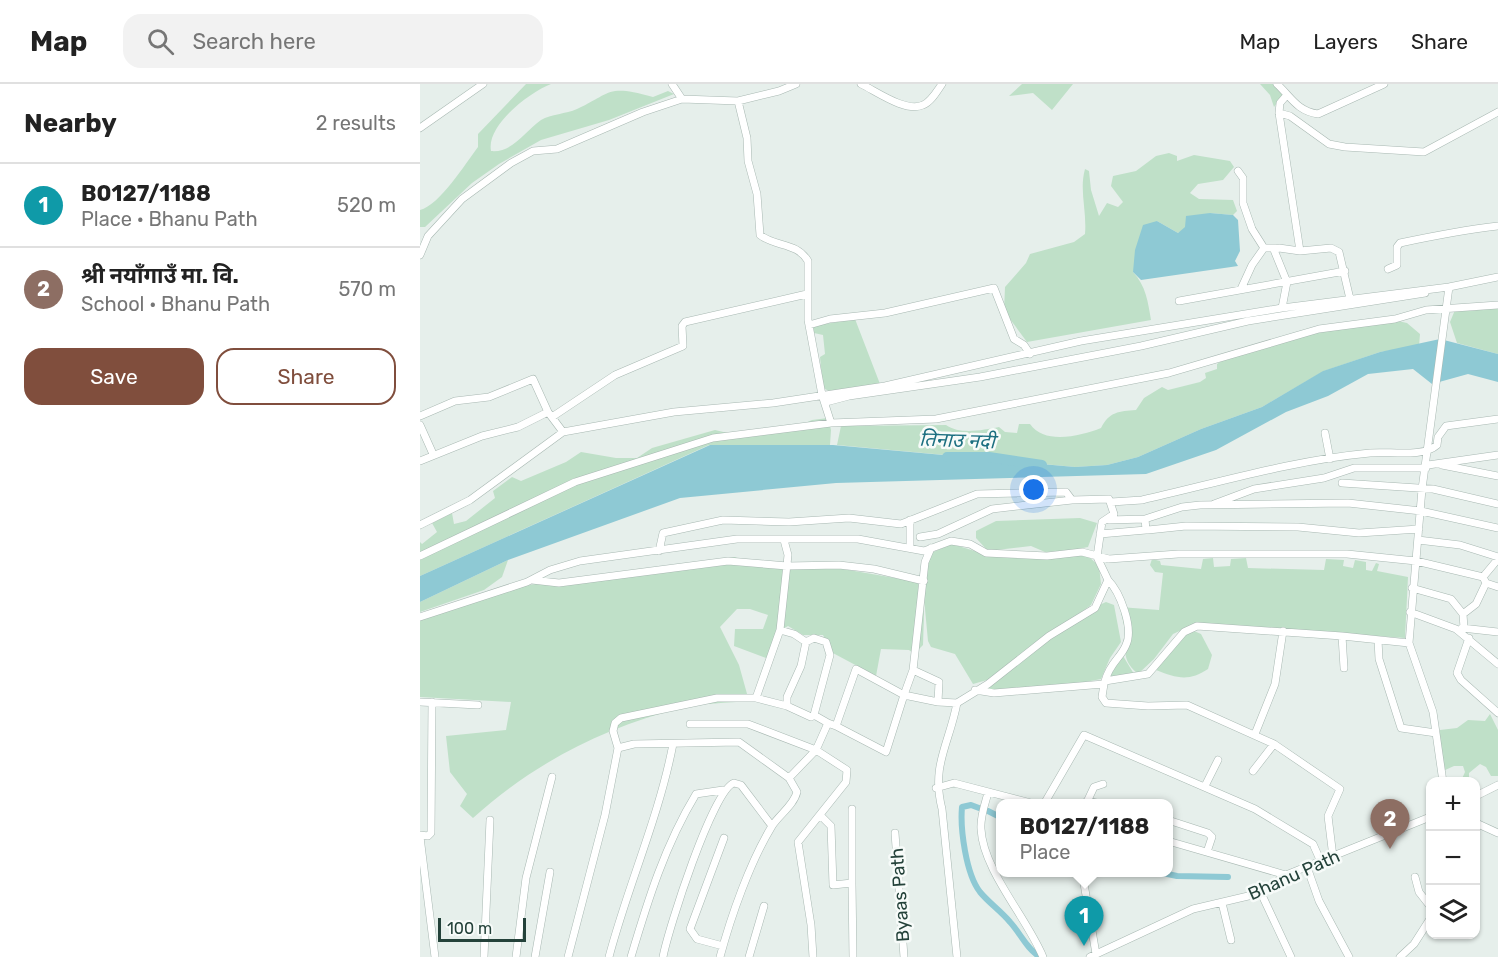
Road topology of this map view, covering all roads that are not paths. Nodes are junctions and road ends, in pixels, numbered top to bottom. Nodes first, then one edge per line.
1 (483, 84) edge
2 (672, 84) edge
3 (796, 84) edge
4 (861, 84) edge
5 (942, 84) edge
6 (1384, 84) edge
7 (1284, 88) edge
8 (682, 99) junction
9 (738, 101) junction
10 (1498, 112) edge
11 (1279, 113) junction
12 (420, 128) edge
13 (1238, 171) dead end
14 (1498, 226) edge
15 (424, 236) edge
16 (1264, 248) junction
17 (1276, 248) junction
18 (1300, 250) junction
19 (420, 255) edge
20 (1388, 269) dead end
21 (1345, 271) junction
22 (1498, 277) edge
23 (1287, 282) junction
24 (1449, 287) junction
25 (1241, 289) junction
26 (1428, 289) junction
27 (807, 294) junction
28 (1350, 299) junction
29 (1179, 301) dead end
30 (1498, 305) edge
31 (1282, 308) junction
32 (1446, 310) junction
33 (809, 325) junction
34 (1030, 354) junction
35 (822, 394) junction
36 (826, 402) junction
37 (550, 415) junction
38 (420, 416) edge
39 (1498, 419) edge
40 (831, 423) junction
41 (420, 425) edge
42 (563, 432) junction
43 (1325, 433) dead end
44 (1429, 451) junction
45 (433, 454) junction
46 (1498, 455) edge
47 (1330, 459) junction
48 (420, 460) edge
49 (1442, 465) junction
50 (1427, 467) junction
51 (1498, 476) edge
52 (1342, 483) dead end
53 (1422, 489) junction
54 (1072, 500) junction
55 (1112, 501) junction
56 (1498, 504) edge
57 (1209, 505) junction
58 (1421, 511) junction
59 (1145, 519) junction
60 (910, 520) junction
61 (1108, 520) junction
62 (420, 525) edge
63 (1498, 528) edge
64 (1419, 529) junction
65 (1146, 530) junction
66 (1100, 534) junction
67 (920, 537) dead end
68 (784, 540) junction
69 (1418, 540) junction
70 (910, 548) junction
71 (931, 548) junction
72 (658, 551) junction
73 (420, 555) edge
74 (1097, 557) junction
75 (1498, 558) edge
76 (1416, 561) junction
77 (787, 566) junction
78 (532, 580) junction
79 (1108, 580) junction
80 (1484, 580) junction
81 (924, 581) junction
82 (1498, 587) edge
83 (1412, 588) junction
84 (1410, 612) junction
85 (1462, 614) junction
86 (420, 617) edge
87 (1460, 628) junction
88 (780, 630) junction
89 (1283, 631) junction
90 (1498, 632) edge
91 (1342, 636) junction
92 (1469, 638) junction
93 (1378, 640) junction
94 (806, 642) junction
95 (1409, 643) junction
96 (1498, 664) edge
97 (1344, 668) dead end
98 (913, 670) junction
99 (1105, 683) junction
100 (975, 690) junction
101 (904, 695) junction
102 (756, 698) junction
103 (420, 702) edge
104 (432, 702) junction
105 (938, 702) junction
106 (957, 703) junction
107 (478, 705) dead end
108 (787, 706) junction
109 (1498, 713) edge
110 (814, 715) junction
111 (828, 723) junction
112 (690, 724) dead end
113 (836, 726) junction
114 (1436, 733) junction
115 (1255, 734) junction
116 (673, 744) junction
117 (1274, 744) junction
118 (618, 748) junction
119 (816, 750) junction
120 (1218, 760) dead end
121 (1253, 771) dead end
122 (552, 777) dead end
123 (1442, 777) edge
124 (789, 778) junction
125 (1103, 784) dead end
126 (1498, 785) edge
127 (1205, 786) junction
128 (936, 788) junction
129 (723, 790) junction
130 (988, 793) junction
131 (1480, 794) edge
132 (1014, 799) edge
133 (1047, 799) edge
134 (1088, 799) edge
135 (852, 809) dead end
136 (821, 816) junction
137 (1426, 819) edge
138 (490, 820) dead end
139 (1173, 822) edge
140 (772, 826) junction
141 (1480, 826) edge
142 (895, 833) dead end
143 (1498, 833) edge
144 (420, 836) edge
145 (724, 838) dead end
146 (1173, 843) edge
147 (1207, 852) junction
148 (1333, 857) junction
149 (1321, 862) junction
150 (1307, 867) junction
151 (996, 871) edge
152 (550, 872) dead end
153 (1286, 875) junction
154 (999, 877) edge
155 (1083, 877) edge
156 (1416, 877) dead end
157 (852, 883) junction
158 (1261, 893) junction
159 (1426, 900) edge
160 (1222, 903) junction
161 (764, 906) dead end
162 (1426, 927) edge
163 (1231, 940) dead end
164 (723, 946) junction
165 (1106, 950) junction
166 (1093, 956) edge
167 (435, 957) edge
168 (484, 957) edge
169 (516, 957) edge
170 (535, 957) edge
171 (568, 957) edge
172 (609, 957) edge
173 (631, 957) edge
174 (663, 957) edge
175 (720, 957) edge
176 (748, 957) edge
177 (813, 957) edge
178 (853, 957) edge
179 (904, 957) edge
180 (957, 957) edge
181 (1043, 957) edge
182 (1111, 957) edge
183 (1291, 957) edge
184 (1349, 957) edge
185 (1400, 957) edge

1 - 12 street
2 - 8 street
3 - 9 street
4 - 5 street
6 - 7 street
7 - 11 street
8 - 9 street
8 - 15 street
9 - 27 street
10 - 11 street
11 - 18 street
13 - 16 street
14 - 20 street
15 - 19 street
16 - 17 street
16 - 25 street
17 - 18 street
17 - 23 street
18 - 21 street
21 - 23 street
21 - 28 street
22 - 24 street
23 - 25 street
23 - 31 street
24 - 26 street
24 - 32 street
25 - 29 street
26 - 28 street
26 - 36 street
27 - 33 street
27 - 37 street
28 - 31 street
30 - 32 street
31 - 34 street
32 - 40 street
32 - 44 street
33 - 34 street
33 - 35 street
34 - 35 street
35 - 36 street
35 - 42 street
36 - 40 street
37 - 38 street
37 - 42 street
37 - 45 street
39 - 44 street
40 - 73 street
41 - 45 street
42 - 62 street
43 - 47 street
44 - 47 street
44 - 50 street
45 - 48 street
46 - 49 street
47 - 55 street
49 - 50 street
49 - 51 street
50 - 53 street
50 - 57 street
52 - 53 street
53 - 56 street
53 - 58 street
54 - 55 street
54 - 60 street
54 - 67 street
55 - 61 street
57 - 58 street
57 - 59 street
58 - 63 street
58 - 64 street
59 - 61 street
59 - 65 street
60 - 70 street
60 - 72 street
61 - 66 street
64 - 65 street
64 - 69 street
65 - 66 street
66 - 74 street
68 - 70 street
68 - 72 street
68 - 77 street
69 - 75 street
69 - 76 street
70 - 71 street
71 - 74 street
71 - 81 street
72 - 78 street
74 - 76 street
74 - 79 street
75 - 80 street
76 - 80 street
76 - 83 street
77 - 78 street
77 - 81 street
77 - 88 street
78 - 86 street
79 - 99 street
79 - 100 street
80 - 82 street
80 - 85 street
81 - 98 street
83 - 84 street
83 - 85 street
84 - 87 street
84 - 95 street
85 - 87 street
87 - 90 street
87 - 92 street
88 - 94 street
88 - 102 street
89 - 91 street
89 - 99 street
89 - 115 street
91 - 93 street
91 - 97 street
92 - 96 street
92 - 109 street
93 - 95 street
93 - 114 street
94 - 108 street
94 - 110 street
95 - 114 street
98 - 101 street
98 - 105 street
99 - 100 street
99 - 115 street
100 - 106 street
101 - 105 street
101 - 113 street
101 - 113 street
102 - 108 street
102 - 118 street
103 - 104 street
104 - 107 street
104 - 144 street
105 - 106 street
106 - 128 street
108 - 110 street
110 - 111 street
111 - 113 street
111 - 119 street
112 - 119 street
114 - 123 street
115 - 117 street
116 - 118 street
116 - 124 street
116 - 172 street
117 - 121 street
117 - 148 street
118 - 171 street
119 - 124 street
119 - 136 street
120 - 127 street
122 - 169 street
124 - 140 street
125 - 134 street
126 - 131 street
127 - 133 street
127 - 149 street
128 - 130 street
128 - 180 street
129 - 140 street
129 - 173 street
129 - 174 street
130 - 132 street
130 - 151 street
135 - 157 street
136 - 157 street
136 - 177 street
137 - 148 street, Bhanu Path
138 - 168 street
139 - 147 street
140 - 164 street
141 - 143 street
142 - 179 street, Byaas Path
144 - 167 street
145 - 164 street
146 - 147 street
147 - 153 street
148 - 149 street, Bhanu Path
149 - 150 street, Bhanu Path
150 - 153 street, Bhanu Path
150 - 184 street
152 - 170 street
153 - 158 street, Bhanu Path
154 - 181 street
155 - 166 street
156 - 159 street
157 - 178 street
158 - 160 street, Bhanu Path
158 - 183 street
160 - 163 street
160 - 165 street, Bhanu Path
161 - 176 street
162 - 185 street
164 - 175 street
165 - 166 street, Bhanu Path
165 - 182 street

